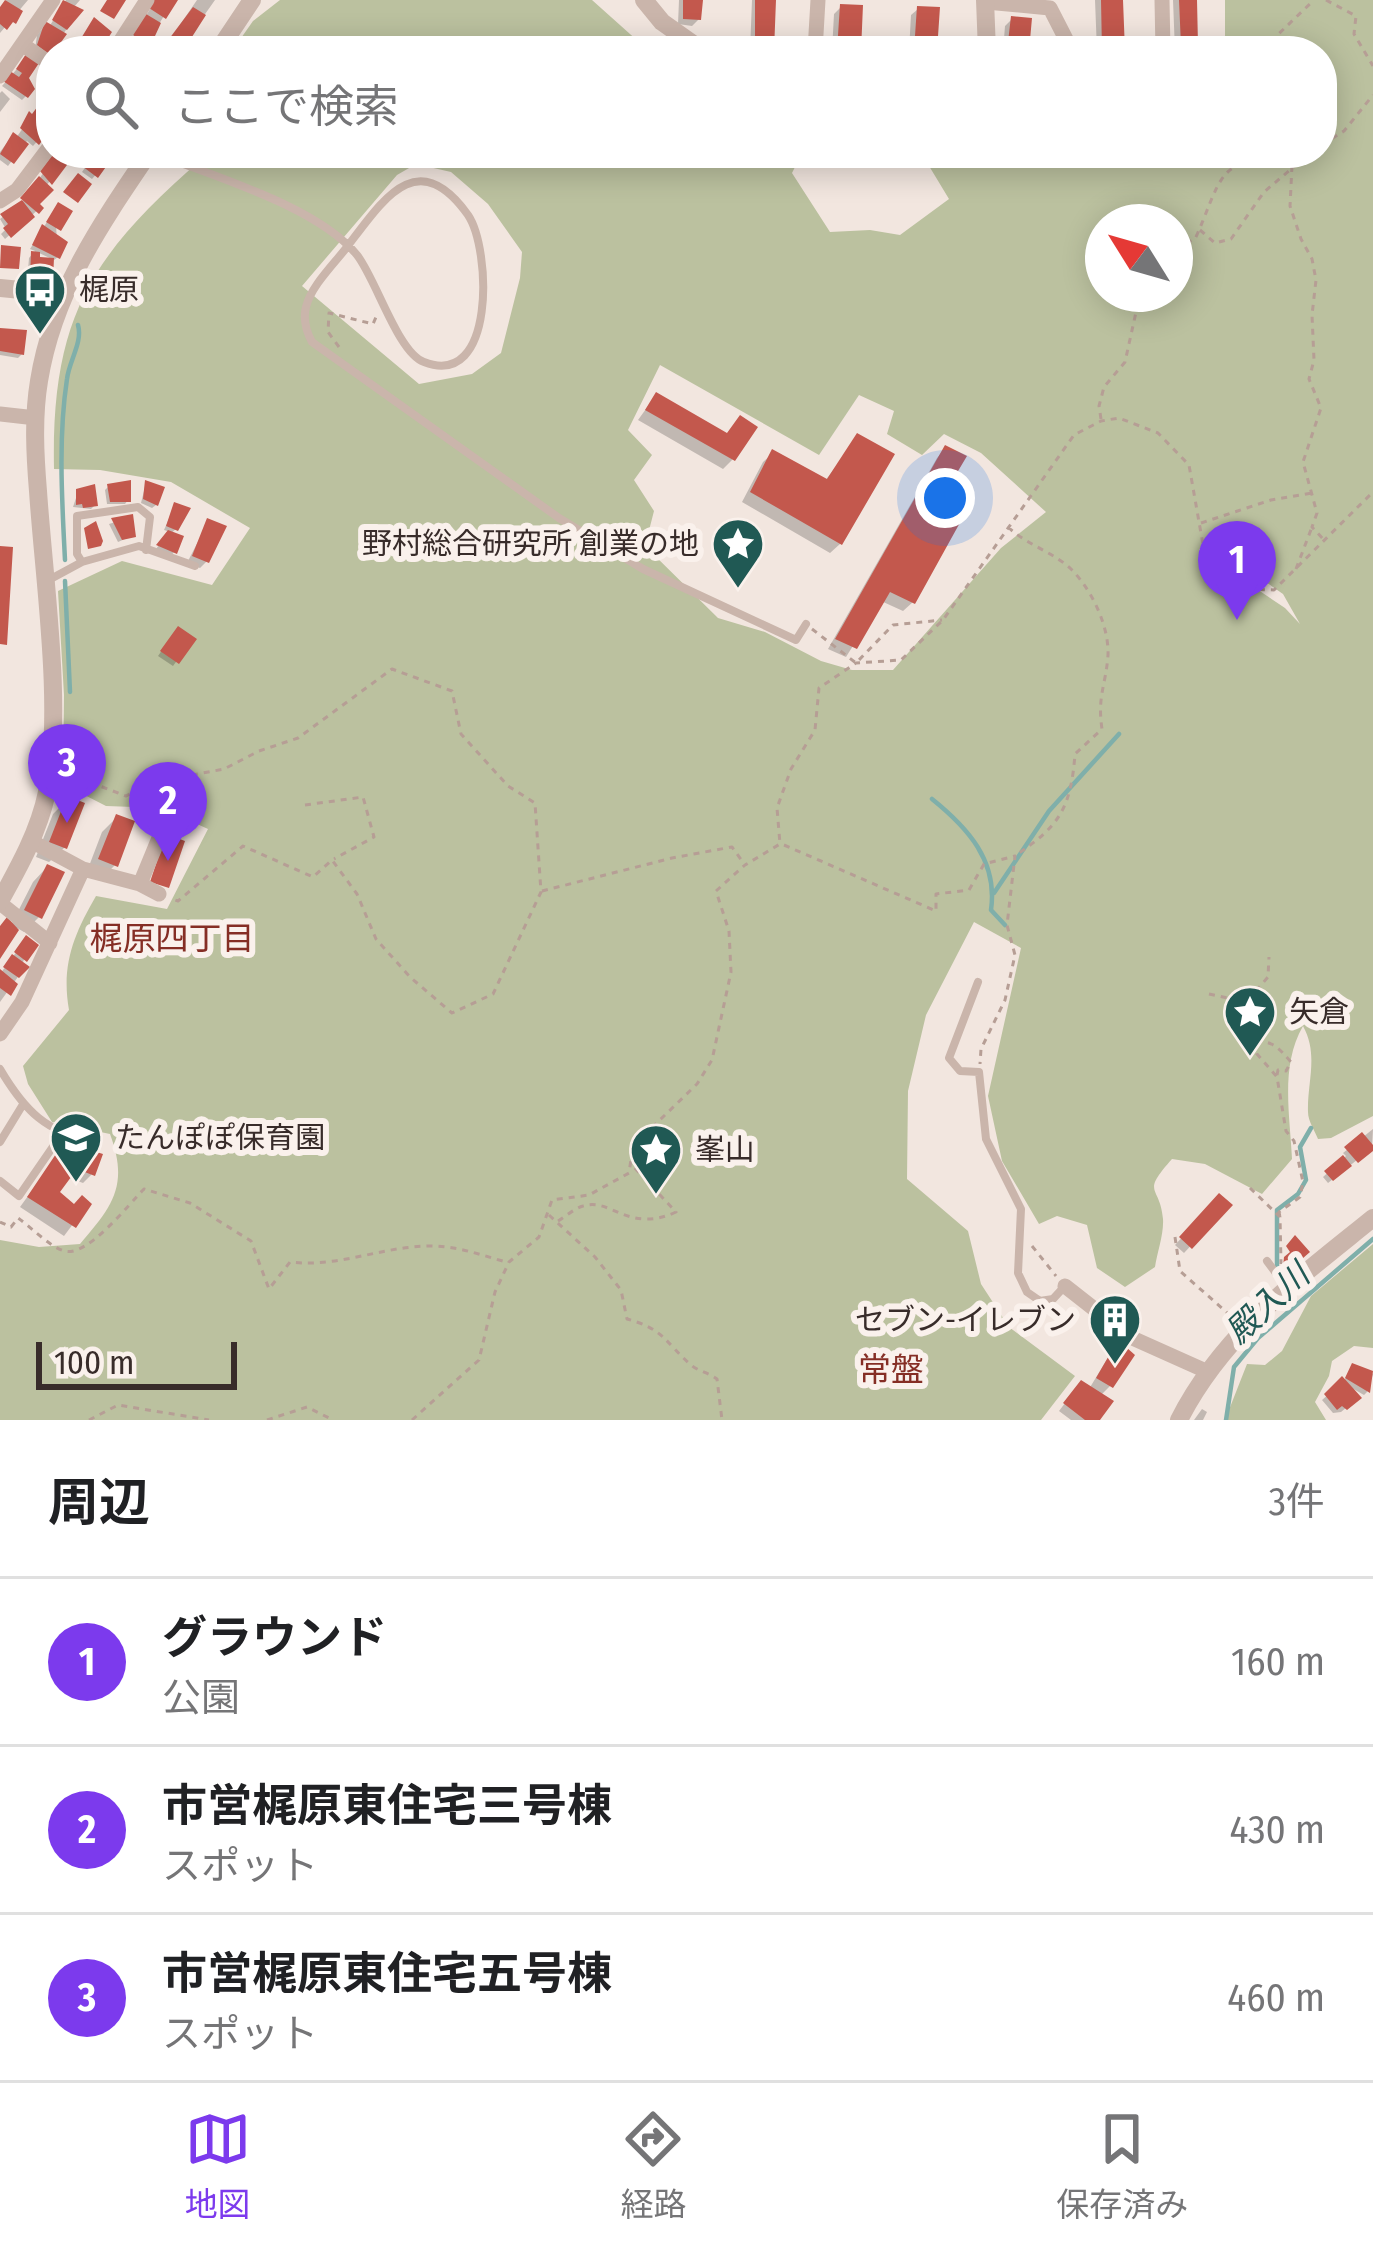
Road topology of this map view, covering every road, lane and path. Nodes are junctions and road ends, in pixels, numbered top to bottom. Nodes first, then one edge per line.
1 (53, 0) edge
2 (147, 0) edge
3 (252, 0) edge
4 (644, 0) edge
5 (818, 0) edge
6 (1162, 0) edge
7 (1315, 0) edge
8 (1326, 0) edge
9 (985, 1) edge
10 (1054, 4) edge
11 (124, 36) edge
12 (228, 36) edge
13 (682, 36) edge
14 (816, 36) edge
15 (986, 36) edge
16 (1066, 36) edge
17 (1163, 36) edge
18 (1277, 36) edge
19 (23, 45) junction
20 (36, 54) edge
21 (1373, 66) edge
22 (0, 76) edge
23 (1373, 95) edge
24 (1337, 135) edge
25 (36, 167) edge
26 (141, 168) edge
27 (194, 168) edge
28 (1229, 168) edge
29 (1290, 168) edge
30 (1292, 168) edge
31 (0, 201) edge
32 (1200, 229) junction
33 (1193, 240) edge
34 (0, 288) edge
35 (62, 294) junction
36 (384, 301) junction
37 (1134, 312) edge
38 (337, 361) junction
39 (0, 415) edge
40 (36, 418) junction
41 (1101, 421) junction
42 (1373, 492) edge
43 (1312, 493) junction
44 (1199, 523) junction
45 (1312, 526) junction
46 (1009, 527) junction
47 (1324, 540) junction
48 (146, 550) junction
49 (82, 562) junction
50 (195, 566) dead end
51 (1295, 570) junction
52 (44, 582) junction
53 (943, 620) junction
54 (806, 624) joint
55 (856, 663) junction
56 (50, 764) junction
57 (305, 805) dead end
58 (168, 816) dead end
59 (31, 841) junction
60 (780, 844) junction
61 (1015, 856) junction
62 (332, 860) junction
63 (745, 865) junction
64 (83, 869) junction
65 (140, 884) junction
66 (541, 892) junction
67 (159, 894) joint
68 (0, 902) edge
69 (50, 943) junction
70 (1269, 957) dead end
71 (978, 982) dead end
72 (1256, 991) junction
73 (1209, 994) dead end
74 (1232, 999) junction
75 (1242, 1011) junction
76 (0, 1034) edge
77 (1255, 1042) junction
78 (0, 1069) edge
79 (979, 1072) junction
80 (1277, 1077) junction
81 (22, 1106) junction
82 (61, 1135) junction
83 (0, 1142) edge
84 (95, 1144) dead end
85 (632, 1165) junction
86 (0, 1181) edge
87 (1250, 1189) dead end
88 (548, 1214) junction
89 (1280, 1217) junction
90 (1373, 1218) edge
91 (0, 1222) edge
92 (556, 1222) junction
93 (1022, 1231) junction
94 (1175, 1237) dead end
95 (1267, 1261) dead end
96 (1281, 1261) dead end
97 (509, 1262) junction
98 (1065, 1286) junction
99 (1287, 1288) junction
100 (1243, 1327) junction
101 (1206, 1371) junction
102 (89, 1420) edge
103 (208, 1420) edge
104 (267, 1420) edge
105 (333, 1420) edge
106 (412, 1420) edge
107 (722, 1420) edge
108 (1179, 1420) edge

1 - 19 street
2 - 11 street
3 - 12 street
4 - 13 street
5 - 14 street
6 - 17 street
7 - 18 path
8 - 21 path
9 - 10 street
9 - 15 street
10 - 16 street
19 - 20 street
19 - 22 street
23 - 24 path
25 - 31 street
26 - 35 street
27 - 36 lane
28 - 32 path
29 - 32 path
30 - 43 path
32 - 33 path
34 - 35 street
35 - 40 street
36 - 38 path
36 - 38 lane
37 - 41 path
38 - 54 lane
39 - 40 street
40 - 52 street
41 - 44 path
41 - 46 path
42 - 47 path
43 - 44 path
43 - 45 path
44 - 51 path
45 - 47 path
45 - 51 path
46 - 53 path
46 - 61 path
47 - 51 path
48 - 49 lane
48 - 49 lane
48 - 50 lane
49 - 52 lane
52 - 56 street
53 - 55 path
53 - 55 path
54 - 55 path
55 - 60 path
56 - 59 street
56 - 66 path
57 - 62 path
58 - 65 street
59 - 64 street
59 - 68 street
60 - 61 path
60 - 63 path
61 - 79 path
62 - 66 path
62 - 67 path
63 - 66 path
63 - 85 path
64 - 65 street
64 - 69 street
65 - 67 street
68 - 69 street
69 - 76 street
70 - 72 path
71 - 79 lane
72 - 74 path
72 - 75 path
73 - 74 path
74 - 75 path
75 - 77 path
77 - 80 path
77 - 80 path
78 - 81 lane
79 - 93 lane
80 - 89 path
81 - 82 lane
81 - 83 lane
82 - 84 lane
82 - 86 lane
85 - 88 path
85 - 92 path
87 - 89 path
88 - 92 path
88 - 97 path
89 - 96 path
90 - 99 street
91 - 97 path
92 - 107 path
93 - 98 path
93 - 98 lane
94 - 100 path
95 - 99 lane
97 - 106 path
98 - 101 street
99 - 100 street
100 - 101 street
101 - 108 street
102 - 103 path
104 - 105 path

